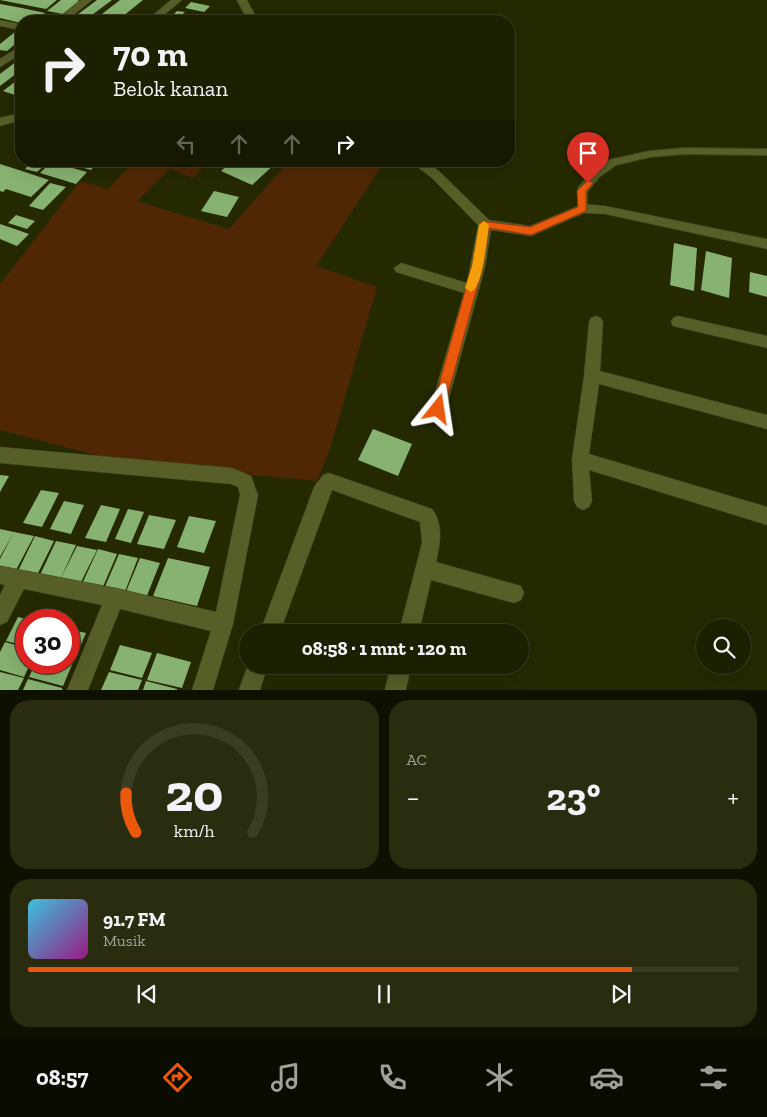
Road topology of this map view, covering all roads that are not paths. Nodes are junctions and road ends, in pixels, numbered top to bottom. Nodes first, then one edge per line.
1 (87, 0) edge
2 (177, 0) edge
3 (242, 0) edge
4 (68, 15) edge
5 (158, 15) edge
6 (248, 15) edge
7 (0, 22) edge
8 (15, 26) edge
9 (15, 53) edge
10 (0, 64) edge
11 (15, 118) edge
12 (2, 122) edge
13 (15, 126) edge
14 (767, 152) edge
15 (425, 167) edge
16 (583, 208) junction
17 (484, 224) junction
18 (767, 244) edge
19 (401, 268) dead end
20 (470, 289) junction
21 (596, 322) dead end
22 (678, 322) dead end
23 (767, 342) edge
24 (592, 376) junction
25 (438, 409) dead end
26 (767, 422) edge
27 (0, 455) edge
28 (580, 459) junction
29 (583, 501) dead end
30 (767, 516) edge
31 (425, 569) junction
32 (9, 577) edge
33 (514, 593) dead end
34 (116, 598) junction
35 (0, 615) edge
36 (223, 624) junction
37 (273, 624) edge
38 (411, 624) edge
39 (255, 674) edge
40 (399, 674) edge
41 (77, 690) edge
42 (202, 690) edge
43 (249, 690) edge
44 (395, 690) edge

1 - 4 street
2 - 5 street
3 - 6 street
7 - 8 street
9 - 10 street
11 - 12 street
12 - 13 street
14 - 16 lane
15 - 17 street
16 - 17 street
16 - 18 street
17 - 20 street
19 - 20 street
20 - 25 street
21 - 24 street
22 - 23 street
24 - 26 street
24 - 28 street
27 - 36 street
28 - 29 street
28 - 30 street
31 - 33 street
31 - 37 street
31 - 38 street
32 - 34 street
32 - 35 street
34 - 36 street
34 - 41 street
36 - 42 street
39 - 43 street
40 - 44 street

